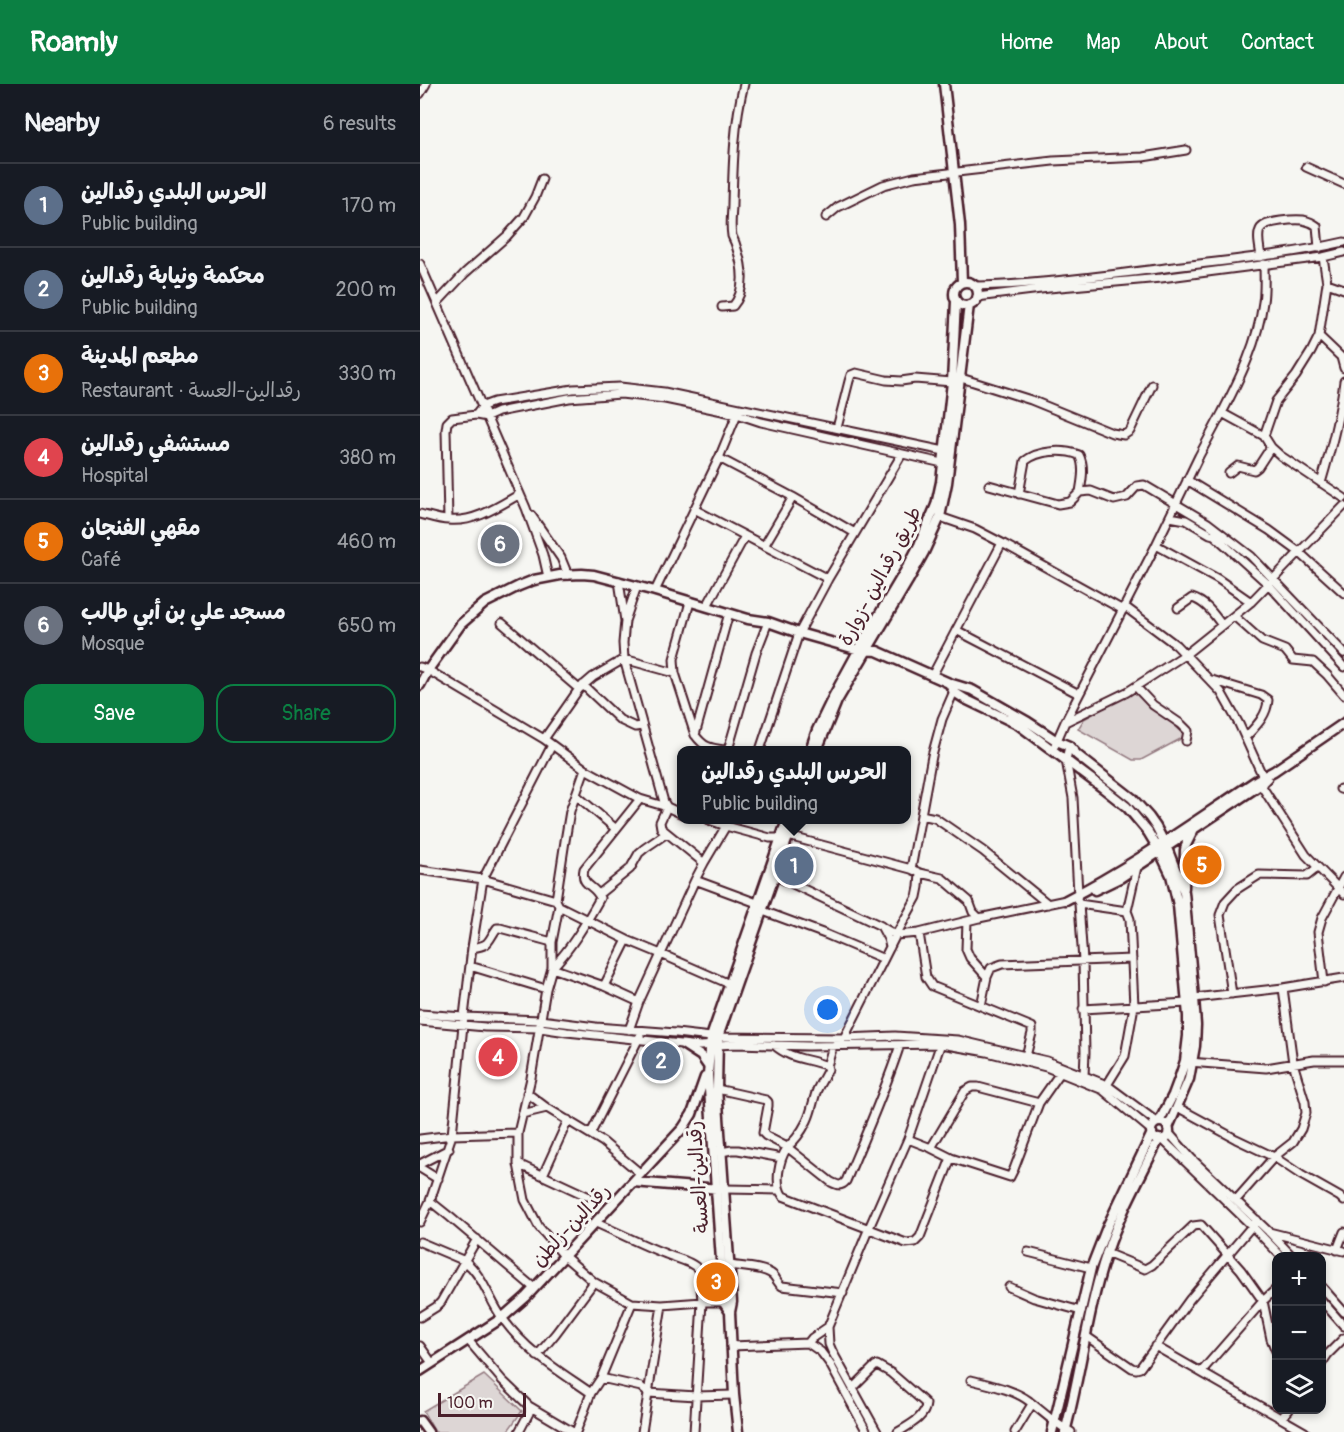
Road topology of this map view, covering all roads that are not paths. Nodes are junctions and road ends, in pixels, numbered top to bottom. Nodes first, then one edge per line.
1 (426, 84) edge
2 (744, 84) edge
3 (944, 84) edge
4 (420, 94) edge
5 (1186, 150) dead end
6 (1306, 167) dead end
7 (954, 172) junction
8 (542, 179) dead end
9 (1344, 184) edge
10 (826, 217) dead end
11 (1344, 242) edge
12 (1319, 248) junction
13 (1344, 252) edge
14 (1261, 256) junction
15 (1323, 257) junction
16 (1203, 263) junction
17 (420, 264) edge
18 (1264, 264) junction
19 (1204, 272) junction
20 (962, 282) junction
21 (1327, 284) junction
22 (975, 286) junction
23 (1344, 289) edge
24 (977, 297) junction
25 (956, 301) junction
26 (437, 303) junction
27 (969, 304) junction
28 (722, 307) dead end
29 (1318, 336) junction
30 (1343, 357) edge
31 (1344, 368) edge
32 (956, 380) junction
33 (1344, 381) edge
34 (1152, 385) dead end
35 (494, 402) junction
36 (483, 406) junction
37 (498, 412) junction
38 (1222, 413) junction
39 (476, 414) junction
40 (737, 414) junction
41 (487, 417) junction
42 (837, 428) junction
43 (1264, 436) junction
44 (1271, 447) junction
45 (947, 452) junction
46 (902, 454) junction
47 (719, 458) junction
48 (946, 464) junction
49 (1229, 473) dead end
50 (1187, 480) junction
51 (1321, 483) junction
52 (989, 486) dead end
53 (1080, 492) junction
54 (520, 494) junction
55 (1019, 494) junction
56 (793, 497) junction
57 (1344, 498) edge
58 (1175, 505) junction
59 (1344, 506) edge
60 (526, 508) junction
61 (694, 509) junction
62 (420, 514) edge
63 (939, 517) junction
64 (1170, 517) junction
65 (447, 520) junction
66 (855, 533) junction
67 (745, 536) junction
68 (1002, 543) junction
69 (1156, 545) junction
70 (764, 546) junction
71 (1299, 552) junction
72 (568, 574) junction
73 (548, 577) junction
74 (828, 579) junction
75 (619, 581) junction
76 (1271, 582) junction
77 (637, 586) junction
78 (655, 591) junction
79 (1344, 593) edge
80 (690, 602) junction
81 (1251, 602) junction
82 (707, 606) junction
83 (1123, 608) junction
84 (1178, 608) dead end
85 (729, 613) junction
86 (1234, 616) junction
87 (625, 621) junction
88 (768, 622) junction
89 (502, 623) dead end
90 (1222, 625) junction
91 (956, 630) junction
92 (799, 633) junction
93 (863, 650) junction
94 (1344, 653) edge
95 (1186, 654) junction
96 (624, 659) junction
97 (1344, 667) edge
98 (424, 669) edge
99 (675, 673) junction
100 (932, 676) junction
101 (1209, 679) junction
102 (420, 685) edge
103 (953, 686) junction
104 (581, 687) junction
105 (1136, 687) junction
106 (1079, 694) junction
107 (1344, 695) edge
108 (1065, 722) junction
109 (1343, 725) edge
110 (642, 726) junction
111 (695, 735) junction
112 (1245, 738) junction
113 (544, 740) junction
114 (1058, 741) junction
115 (1186, 741) dead end
116 (552, 746) junction
117 (707, 746) edge
118 (727, 746) edge
119 (761, 746) edge
120 (812, 746) edge
121 (819, 746) edge
122 (1069, 746) junction
123 (1053, 750) junction
124 (1066, 760) junction
125 (585, 769) junction
126 (1260, 780) junction
127 (576, 795) junction
128 (640, 799) junction
129 (667, 807) junction
130 (677, 812) edge
131 (921, 815) junction
132 (722, 824) edge
133 (732, 824) edge
134 (786, 824) edge
135 (791, 824) edge
136 (730, 827) junction
137 (1194, 828) junction
138 (616, 829) junction
139 (668, 833) junction
140 (784, 837) junction
141 (1162, 847) junction
142 (1147, 860) junction
143 (704, 863) junction
144 (1165, 863) junction
145 (1137, 867) junction
146 (1317, 868) junction
147 (911, 869) junction
148 (420, 870) edge
149 (920, 873) junction
150 (774, 875) junction
151 (1344, 878) edge
152 (483, 879) junction
153 (695, 880) junction
154 (1337, 888) junction
155 (1184, 892) junction
156 (599, 894) junction
157 (1344, 894) edge
158 (1078, 899) junction
159 (1066, 900) joint
160 (557, 903) junction
161 (1048, 904) junction
162 (760, 907) junction
163 (1127, 911) junction
164 (979, 918) junction
165 (587, 921) junction
166 (967, 921) junction
167 (881, 926) junction
168 (919, 933) junction
169 (896, 935) junction
170 (627, 940) junction
171 (552, 942) junction
172 (890, 947) junction
173 (472, 948) junction
174 (661, 954) junction
175 (884, 959) junction
176 (1132, 959) junction
177 (1083, 961) junction
178 (470, 966) junction
179 (552, 968) junction
180 (987, 977) junction
181 (1344, 978) edge
182 (1324, 982) junction
183 (733, 985) junction
184 (604, 986) junction
185 (1283, 988) junction
186 (546, 989) junction
187 (1232, 994) junction
188 (1190, 1001) junction
189 (639, 1002) junction
190 (981, 1006) junction
191 (1134, 1006) junction
192 (1083, 1009) junction
193 (420, 1014) edge
194 (541, 1020) junction
195 (420, 1021) edge
196 (463, 1021) junction
197 (540, 1028) junction
198 (630, 1029) junction
199 (641, 1030) junction
200 (844, 1038) junction
201 (626, 1039) junction
202 (638, 1040) junction
203 (714, 1041) junction
204 (941, 1042) junction
205 (684, 1045) junction
206 (774, 1045) junction
207 (900, 1045) junction
208 (833, 1046) junction
209 (1026, 1056) junction
210 (1344, 1060) edge
211 (1189, 1062) junction
212 (1293, 1063) junction
213 (827, 1066) junction
214 (708, 1068) junction
215 (1060, 1072) junction
216 (1070, 1073) junction
217 (1084, 1076) junction
218 (1107, 1085) junction
219 (717, 1089) junction
220 (527, 1093) junction
221 (1039, 1103) junction
222 (547, 1107) junction
223 (1177, 1107) junction
224 (522, 1114) junction
225 (568, 1120) junction
226 (1158, 1122) junction
227 (1168, 1130) junction
228 (518, 1133) junction
229 (591, 1133) junction
230 (452, 1135) junction
231 (1156, 1135) junction
232 (420, 1139) edge
233 (908, 1139) junction
234 (788, 1147) junction
235 (931, 1148) junction
236 (449, 1149) junction
237 (722, 1152) junction
238 (1274, 1157) junction
239 (782, 1158) junction
240 (951, 1158) junction
241 (518, 1164) junction
242 (420, 1166) edge
243 (641, 1174) junction
244 (543, 1175) junction
245 (719, 1178) junction
246 (438, 1179) junction
247 (633, 1182) junction
248 (719, 1189) junction
249 (779, 1190) junction
250 (587, 1196) dead end
251 (1236, 1200) junction
252 (430, 1201) junction
253 (1344, 1201) edge
254 (420, 1222) edge
255 (596, 1223) junction
256 (1254, 1223) junction
257 (868, 1228) junction
258 (1269, 1232) junction
259 (1344, 1232) edge
260 (477, 1239) junction
261 (420, 1242) edge
262 (1340, 1251) edge
263 (1028, 1252) dead end
264 (1277, 1252) edge
265 (1287, 1252) edge
266 (1106, 1253) junction
267 (1228, 1254) junction
268 (564, 1256) junction
269 (465, 1261) junction
270 (729, 1265) junction
271 (1091, 1268) junction
272 (594, 1281) junction
273 (1008, 1287) dead end
274 (534, 1288) junction
275 (1326, 1292) edge
276 (843, 1293) junction
277 (1272, 1293) edge
278 (1263, 1301) junction
279 (702, 1302) junction
280 (728, 1302) junction
281 (632, 1303) junction
282 (662, 1305) junction
283 (1326, 1306) edge
284 (1081, 1311) junction
285 (1344, 1312) edge
286 (420, 1317) edge
287 (502, 1318) junction
288 (1344, 1326) edge
289 (828, 1327) junction
290 (1086, 1336) junction
291 (1344, 1338) edge
292 (468, 1340) junction
293 (1272, 1342) edge
294 (808, 1343) junction
295 (420, 1346) edge
296 (731, 1346) junction
297 (1155, 1346) junction
298 (831, 1349) junction
299 (822, 1354) junction
300 (537, 1356) junction
301 (1324, 1360) edge
302 (432, 1363) junction
303 (420, 1371) edge
304 (1201, 1372) junction
305 (601, 1378) junction
306 (971, 1380) dead end
307 (853, 1388) junction
308 (591, 1393) junction
309 (648, 1393) junction
310 (734, 1395) junction
311 (696, 1396) junction
312 (1032, 1404) junction
313 (529, 1406) junction
314 (1285, 1414) edge
315 (1281, 1418) junction
316 (420, 1421) edge
317 (1055, 1423) junction
318 (1067, 1431) edge
319 (428, 1432) edge
320 (519, 1432) edge
321 (574, 1432) edge
322 (642, 1432) edge
323 (694, 1432) edge
324 (738, 1432) edge
325 (867, 1432) edge
326 (877, 1432) edge
327 (898, 1432) edge
328 (1015, 1432) edge
329 (1052, 1432) edge
330 (1305, 1432) edge

1 - 4 street
2 - 28 street
3 - 7 main road
5 - 7 street
6 - 9 street
7 - 10 street
7 - 20 main road
8 - 26 street
11 - 12 street
12 - 14 street
12 - 14 street
13 - 15 street
14 - 16 street
15 - 18 street
15 - 21 street
16 - 19 street
16 - 22 street
17 - 26 street
18 - 19 street
18 - 38 street
19 - 24 street
20 - 22 main road
20 - 25 main road
21 - 23 street
21 - 29 street
22 - 24 main road
24 - 27 main road
25 - 27 main road
25 - 32 main road, طريق رقدالين -زوارة
26 - 36 street
27 - 32 main road, طريق رقدالين -زوارة
29 - 30 street
29 - 43 street
30 - 31 street
32 - 34 street
32 - 42 street
32 - 45 main road, طريق رقدالين -زوارة
33 - 51 street
35 - 36 street
35 - 37 street
35 - 42 street
36 - 39 street
36 - 41 street
37 - 40 street
37 - 41 street
38 - 43 street
38 - 50 street
39 - 41 street
39 - 65 street
40 - 46 street
40 - 47 street
41 - 54 street
42 - 45 street
43 - 44 street
44 - 49 street
44 - 51 street
45 - 48 main road, طريق رقدالين -زوارة
46 - 48 street
46 - 66 street
47 - 56 street
47 - 61 street
48 - 63 main road, طريق رقدالين -زوارة
48 - 93 main road, طريق رقدالين -زوارة
50 - 58 street
50 - 71 street
51 - 57 street
52 - 55 street
53 - 55 street
53 - 55 street
53 - 58 street
54 - 60 street
54 - 65 street
56 - 66 street
56 - 70 street
58 - 64 street
58 - 76 street
59 - 71 street
60 - 72 street
60 - 73 street
61 - 67 street
61 - 78 street
62 - 65 street
63 - 68 street
63 - 93 main road, طريق رقدالين -زوارة
64 - 69 street
64 - 76 street
66 - 74 street
67 - 70 street
67 - 82 street
68 - 83 street
68 - 91 street
69 - 81 street
69 - 83 street
70 - 74 street
71 - 76 street
71 - 79 street
72 - 73 main road
72 - 75 main road
73 - 98 main road
74 - 92 street
75 - 77 main road
75 - 87 street
76 - 81 street
76 - 94 street
76 - 97 street
77 - 78 main road
77 - 87 street
78 - 80 main road
80 - 82 main road
80 - 99 street
81 - 86 street
82 - 85 main road
83 - 95 street
83 - 106 street
84 - 90 street
85 - 88 main road
85 - 111 street
86 - 90 street
86 - 107 street
87 - 96 street
88 - 92 main road
88 - 118 street
89 - 104 street
90 - 95 street
91 - 100 street
91 - 106 street
92 - 93 main road
92 - 119 street
93 - 100 main road
93 - 120 main road, طريق رقدالين -زوارة
93 - 121 main road, طريق رقدالين -زوارة
95 - 101 street
95 - 105 street
96 - 99 street
96 - 104 street
96 - 110 street
98 - 102 main road
98 - 113 street
99 - 111 street
100 - 103 main road
101 - 112 street
101 - 112 street
103 - 114 main road
103 - 123 main road
103 - 131 street
104 - 110 street
104 - 113 street
105 - 108 street
105 - 115 street
106 - 108 street
108 - 114 street
109 - 126 main road
110 - 129 street
111 - 117 street
112 - 126 street
113 - 116 street
114 - 122 main road
114 - 123 street
116 - 125 street
116 - 152 street
122 - 124 street
122 - 141 main road
123 - 124 main road
124 - 141 main road
124 - 158 street
125 - 127 street
125 - 128 street
126 - 137 main road
126 - 141 main road
126 - 146 street
127 - 138 street
127 - 160 street
128 - 129 street
128 - 138 street
129 - 130 street
129 - 139 street
131 - 147 street
131 - 161 street
132 - 136 street
133 - 136 street
134 - 140 main road
135 - 140 main road
136 - 140 street
136 - 143 street
137 - 141 main road
137 - 155 main road
138 - 156 street
139 - 143 street
139 - 156 street
140 - 147 street
140 - 150 main road
140 - 162 main road
141 - 142 main road
141 - 144 main road
141 - 155 main road
141 - 158 main road
142 - 144 main road
142 - 145 main road
143 - 153 street
144 - 188 main road
145 - 158 main road
145 - 163 street
146 - 154 street
146 - 187 street
147 - 149 street
148 - 152 street
149 - 164 street
149 - 169 street
150 - 162 main road
150 - 167 street
151 - 154 street
152 - 160 street
152 - 173 street
153 - 162 street
153 - 174 street
154 - 157 street
154 - 182 street
155 - 188 main road
156 - 165 street
158 - 159 main road
158 - 163 street
158 - 177 street
159 - 161 street
160 - 165 street
160 - 171 street
161 - 164 street
162 - 175 street
162 - 183 main road
163 - 176 street
164 - 166 street
165 - 170 street
165 - 179 street
166 - 168 street
166 - 180 street
167 - 169 street
167 - 172 street
168 - 169 street
168 - 190 street
169 - 172 street
170 - 174 street
170 - 184 street
171 - 173 street
171 - 179 street
172 - 175 street
173 - 178 street
174 - 183 street
174 - 189 street
175 - 200 street
176 - 177 street
176 - 191 street
177 - 180 street
177 - 192 street
178 - 186 street
178 - 196 street
179 - 184 street
179 - 186 street
180 - 190 street
181 - 182 street
182 - 185 street
183 - 203 main road
184 - 189 street
185 - 187 street
185 - 212 street
186 - 194 street
187 - 188 street
188 - 191 street
188 - 211 main road
189 - 198 street
190 - 209 street
191 - 192 street
191 - 218 street
192 - 217 street
193 - 196 street
194 - 196 street
194 - 197 street
194 - 198 street
195 - 196 street
196 - 197 street
196 - 230 street
197 - 201 street
197 - 220 street
198 - 199 street
198 - 201 street
199 - 202 street
199 - 203 street
200 - 203 street
200 - 204 street
200 - 208 street
201 - 202 street
202 - 205 street
202 - 229 street
203 - 205 street
203 - 206 street
203 - 214 main road, رقدالين-العسة
203 - 219 main road, رقدالين-العسة
204 - 207 street
204 - 209 street
204 - 215 street
204 - 233 street
205 - 214 main road
206 - 208 street
206 - 213 street
207 - 208 street
207 - 234 street
208 - 213 street
209 - 216 street
210 - 212 street
211 - 212 street
211 - 223 main road
211 - 226 main road
212 - 238 street
213 - 234 street
214 - 243 main road, رقدالين-زلطن
214 - 245 main road, رقدالين-العسة
215 - 216 street
215 - 221 street
216 - 217 street
216 - 231 street
217 - 218 street
218 - 226 street
219 - 234 street
219 - 237 main road, رقدالين-العسة
220 - 222 street
220 - 224 street
221 - 235 street
221 - 240 street
222 - 224 street
222 - 225 street
223 - 227 main road
223 - 238 street
224 - 228 street
225 - 229 street
225 - 244 street
226 - 227 main road
226 - 231 main road
227 - 231 main road
227 - 251 street
228 - 230 street
228 - 241 street
229 - 243 street
230 - 232 street
230 - 236 street
231 - 256 street
231 - 266 main road
231 - 271 main road
233 - 235 street
233 - 257 street
234 - 239 street
235 - 240 street
236 - 242 street
236 - 246 street
237 - 239 street
237 - 245 main road, رقدالين-العسة
238 - 251 street
238 - 253 street
239 - 249 street
240 - 257 street
241 - 244 street
241 - 268 street
242 - 246 street
243 - 247 main road, رقدالين-زلطن
244 - 250 street
245 - 248 main road, رقدالين-العسة
246 - 252 street
247 - 248 main road
247 - 255 main road, رقدالين-زلطن
248 - 249 street
248 - 270 main road, رقدالين-العسة
248 - 280 main road, رقدالين-العسة
249 - 257 street
251 - 256 street
252 - 254 street
252 - 260 street
255 - 268 main road, رقدالين-زلطن
255 - 279 street
256 - 258 street
256 - 264 street
256 - 267 street
257 - 276 street
258 - 262 street
258 - 265 street
259 - 262 street
260 - 269 street
260 - 274 street
261 - 269 street
263 - 271 street
266 - 267 street
266 - 290 main road
267 - 278 street
267 - 297 street
268 - 272 street
268 - 274 main road, رقدالين-زلطن
269 - 286 street
269 - 287 street
270 - 276 street
270 - 280 main road, رقدالين-العسة
271 - 284 main road
272 - 281 street
272 - 300 street
273 - 284 street
274 - 287 main road, رقدالين-زلطن
275 - 285 street
276 - 289 street
277 - 278 street
278 - 293 street
278 - 304 street
279 - 280 street
279 - 282 street
279 - 311 street
280 - 296 main road, رقدالين-العسة
281 - 282 street
281 - 305 street
282 - 309 street
283 - 288 street
284 - 317 main road
287 - 292 main road, رقدالين-زلطن
287 - 300 street
289 - 294 street
289 - 298 street
290 - 297 street
290 - 318 main road
291 - 301 street
292 - 302 main road, رقدالين-زلطن
292 - 313 street
294 - 296 street
294 - 299 street
295 - 302 street
296 - 310 main road, رقدالين-العسة
297 - 304 street
298 - 299 street
298 - 307 street
299 - 325 street
300 - 308 street
302 - 303 main road, رقدالين-زلطن
304 - 315 street
305 - 308 street
305 - 309 street
306 - 312 street
307 - 326 street
307 - 327 street
308 - 321 street
309 - 311 street
309 - 322 street
310 - 311 street
310 - 324 main road, رقدالين-العسة
311 - 323 street
312 - 317 street
312 - 328 street
313 - 320 street
313 - 321 street
314 - 315 street
315 - 330 street
316 - 319 main road
317 - 318 street
317 - 329 main road

